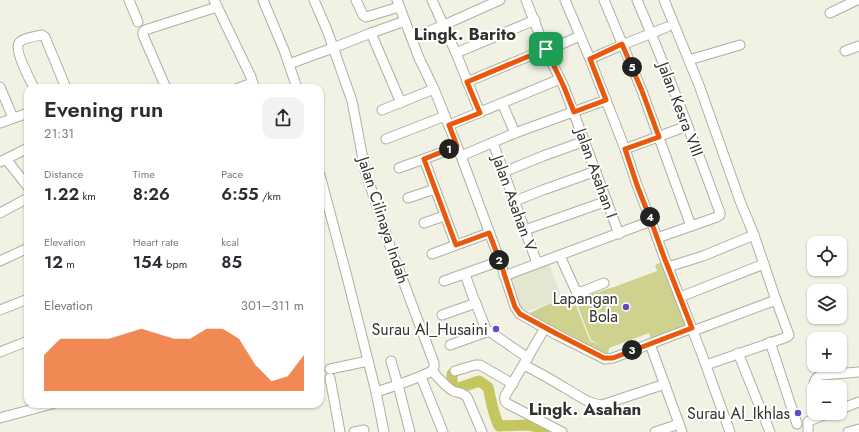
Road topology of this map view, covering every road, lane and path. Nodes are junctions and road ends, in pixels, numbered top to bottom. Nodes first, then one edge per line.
1 (129, 0) edge
2 (264, 0) edge
3 (314, 0) edge
4 (356, 0) edge
5 (432, 0) edge
6 (500, 0) edge
7 (526, 0) edge
8 (565, 0) edge
9 (604, 0) edge
10 (637, 0) edge
11 (664, 0) edge
12 (857, 0) edge
13 (216, 4) edge
14 (398, 4) edge
15 (830, 13) dead end
16 (534, 20) junction
17 (405, 21) junction
18 (138, 22) dead end
19 (444, 25) junction
20 (667, 27) dead end
21 (371, 33) junction
22 (651, 33) junction
23 (580, 36) junction
24 (412, 38) junction
25 (622, 44) junction
26 (740, 45) dead end
27 (859, 46) edge
28 (333, 48) junction
29 (546, 50) junction
30 (845, 51) dead end
31 (456, 54) junction
32 (590, 59) junction
33 (689, 60) junction
34 (289, 64) junction
35 (560, 79) junction
36 (467, 82) junction
37 (32, 84) edge
38 (64, 84) edge
39 (164, 84) edge
40 (253, 84) edge
41 (296, 84) edge
42 (434, 89) junction
43 (1, 90) edge
44 (606, 100) junction
45 (401, 103) junction
46 (502, 103) junction
47 (382, 110) dead end
48 (574, 112) junction
49 (480, 113) junction
50 (24, 114) edge
51 (445, 116) junction
52 (13, 118) junction
53 (0, 123) edge
54 (449, 125) junction
55 (687, 126) junction
56 (515, 134) junction
57 (659, 137) junction
58 (386, 139) dead end
59 (585, 141) junction
60 (493, 143) junction
61 (457, 146) junction
62 (625, 149) junction
63 (24, 150) edge
64 (461, 156) junction
65 (424, 159) junction
66 (3, 161) edge
67 (399, 168) dead end
68 (596, 171) junction
69 (504, 172) junction
70 (24, 183) edge
71 (435, 189) junction
72 (324, 190) edge
73 (408, 198) dead end
74 (24, 200) edge
75 (515, 201) junction
76 (607, 201) junction
77 (0, 213) edge
78 (444, 216) junction
79 (651, 221) junction
80 (424, 223) dead end
81 (691, 226) junction
82 (525, 230) junction
83 (489, 233) junction
84 (619, 234) junction
85 (754, 235) junction
86 (657, 238) junction
87 (456, 245) junction
88 (24, 250) edge
89 (432, 254) dead end
90 (560, 256) junction
91 (0, 261) edge
92 (500, 261) junction
93 (537, 263) junction
94 (764, 264) junction
95 (668, 267) junction
96 (465, 274) junction
97 (504, 276) junction
98 (444, 281) dead end
99 (604, 282) dead end
100 (680, 297) junction
101 (24, 301) edge
102 (773, 301) junction
103 (476, 303) junction
104 (0, 310) edge
105 (442, 315) dead end
106 (545, 328) junction
107 (692, 330) junction
108 (489, 331) junction
109 (770, 342) junction
110 (24, 343) edge
111 (650, 344) junction
112 (450, 345) dead end
113 (0, 352) edge
114 (738, 353) junction
115 (367, 359) junction
116 (391, 361) dead end
117 (526, 361) junction
118 (706, 365) junction
119 (432, 371) junction
120 (455, 371) dead end
121 (859, 372) edge
122 (421, 377) junction
123 (815, 380) edge
124 (513, 384) junction
125 (665, 384) junction
126 (398, 385) junction
127 (376, 392) junction
128 (859, 402) edge
129 (847, 406) edge
130 (37, 408) edge
131 (0, 418) edge
132 (809, 420) edge
133 (797, 424) dead end
134 (681, 428) edge
135 (859, 429) edge
136 (364, 430) dead end
137 (340, 432) edge
138 (354, 432) edge
139 (384, 432) edge
140 (410, 432) edge
141 (443, 432) edge
142 (482, 432) edge
143 (562, 432) edge
144 (654, 432) edge
145 (730, 432) edge
146 (770, 432) edge
147 (808, 432) edge
148 (848, 432) edge

1 - 18 street
2 - 34 street
3 - 28 street, Jalan Cilinaya Indah
4 - 14 street
5 - 19 street
6 - 19 street
7 - 16 street, Jalan Asahan I
8 - 23 street
9 - 25 street
10 - 22 street, Jalan Kesra VIII
11 - 33 street
12 - 15 street
13 - 39 street
13 - 40 street
14 - 17 street
16 - 29 street, Jalan Asahan I
16 - 31 street
17 - 21 street
17 - 24 street
19 - 24 street
19 - 31 street
20 - 22 street
21 - 28 street
21 - 45 street
22 - 25 street
22 - 55 street, Jalan Kesra VIII
23 - 29 street
23 - 32 street
24 - 42 street
25 - 32 street
25 - 57 street
26 - 33 street
27 - 30 street
28 - 34 street
28 - 119 street, Jalan Cilinaya Indah
29 - 35 street, Jalan Asahan I
29 - 36 street
31 - 36 street
32 - 44 street
33 - 85 street
34 - 41 street
35 - 46 street
35 - 48 street, Jalan Asahan I
36 - 49 street
37 - 38 street
42 - 45 street
42 - 51 street
43 - 52 street
44 - 48 street
44 - 62 street
45 - 47 street
46 - 49 street
46 - 56 street
48 - 56 street
48 - 59 street, Jalan Asahan I
49 - 54 street
50 - 52 street
51 - 54 street
51 - 58 street
52 - 53 street
54 - 61 street
55 - 57 street
55 - 81 street, Jalan Kesra VIII
56 - 60 street
57 - 62 street
57 - 81 street
59 - 68 street, Jalan Asahan I
59 - 69 street
60 - 64 street
60 - 69 street, Jalan Asahan V
61 - 64 street
61 - 65 street
62 - 79 street
63 - 66 street
64 - 83 street
65 - 67 street
65 - 71 street
66 - 70 street
68 - 75 street
68 - 76 street, Jalan Asahan I
69 - 75 street, Jalan Asahan V
71 - 73 street
71 - 78 street
72 - 115 street
74 - 77 street
75 - 82 street, Jalan Asahan V
76 - 82 street
76 - 84 street, Jalan Asahan I
78 - 80 street
78 - 87 street
79 - 84 street
79 - 86 street
81 - 86 street
82 - 93 street, Jalan Asahan V
83 - 87 street
83 - 92 street
84 - 90 street
85 - 94 street
85 - 95 street
86 - 95 street
87 - 89 street
88 - 91 street
90 - 93 street
90 - 99 street
92 - 96 street
92 - 97 street
93 - 97 street
94 - 100 street
94 - 102 street
95 - 100 street
96 - 98 street
96 - 103 street
97 - 106 street
100 - 107 street
101 - 104 street
102 - 107 street
102 - 109 street
103 - 105 street
103 - 108 street
106 - 111 street
106 - 117 street
107 - 111 street
107 - 118 street
108 - 112 street
108 - 117 street
109 - 114 street
109 - 133 street
110 - 113 street
111 - 125 street
114 - 118 street
114 - 146 street
115 - 127 street
115 - 137 street
116 - 126 street
117 - 124 street
117 - 125 street
118 - 145 street
119 - 122 street
119 - 142 street
120 - 124 street
121 - 123 street
122 - 126 street
122 - 141 street
124 - 143 street
125 - 134 street
126 - 127 street
126 - 140 street
127 - 139 street
128 - 129 street
130 - 131 street
132 - 147 street
134 - 144 street
135 - 148 street
136 - 138 street

